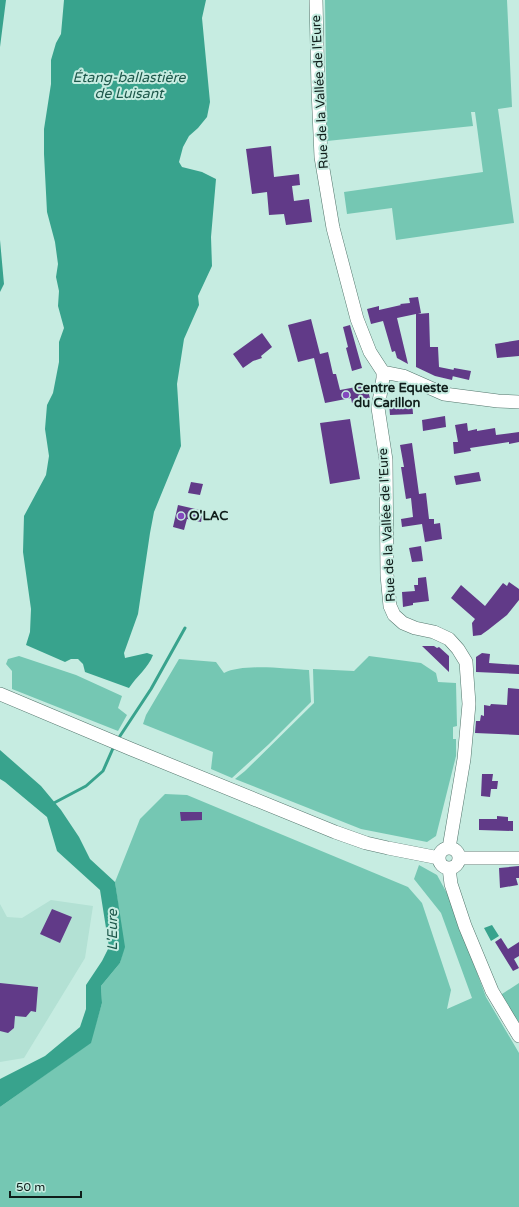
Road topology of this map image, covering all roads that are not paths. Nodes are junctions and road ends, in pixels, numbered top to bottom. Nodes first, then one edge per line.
1 (316, 0) edge
2 (382, 372) junction
3 (519, 402) edge
4 (6, 696) edge
5 (450, 848) junction
6 (439, 858) junction
7 (459, 858) junction
8 (519, 858) edge
9 (449, 868) junction
10 (519, 1036) edge

1 - 2 street, Rue de la Vallée de l'Eure
2 - 3 street
2 - 5 street, Rue de la Vallée de l'Eure
4 - 6 street
5 - 6 street
5 - 7 street
6 - 9 street
7 - 8 street
7 - 9 street
9 - 10 street

